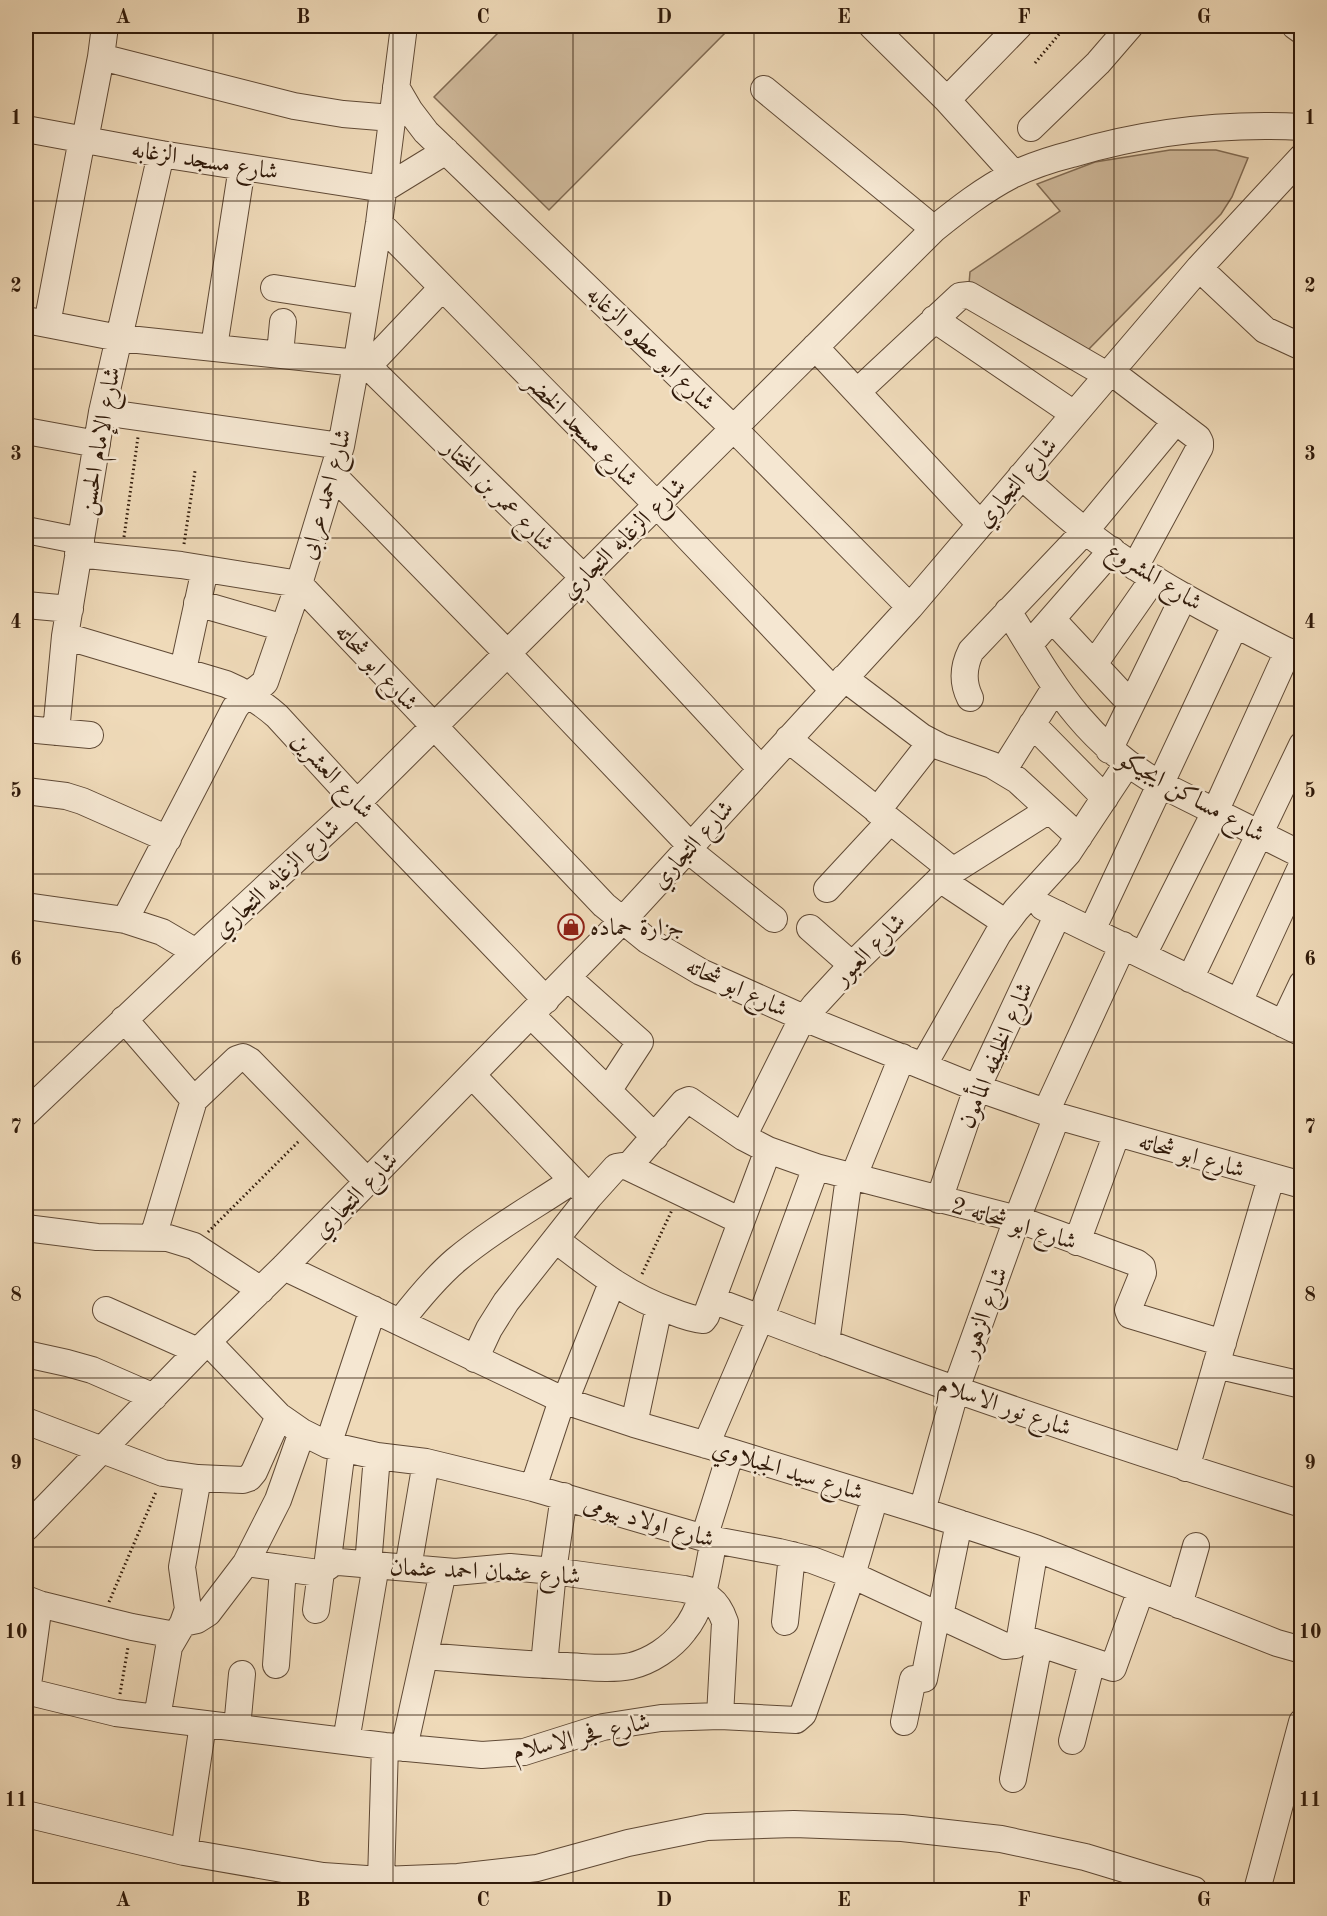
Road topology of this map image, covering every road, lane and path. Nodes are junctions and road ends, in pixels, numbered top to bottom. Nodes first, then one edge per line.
1 (105, 26) edge
2 (404, 26) edge
3 (872, 26) edge
4 (1018, 26) edge
5 (1066, 26) edge
6 (1130, 26) edge
7 (1296, 26) edge
8 (1302, 31) edge
9 (101, 57) junction
10 (1035, 63) dead end
11 (396, 87) junction
12 (764, 90) dead end
13 (947, 100) junction
14 (392, 118) junction
15 (1302, 127) edge
16 (1031, 128) dead end
17 (26, 129) edge
18 (83, 139) junction
19 (446, 151) junction
20 (161, 154) junction
21 (1302, 157) edge
22 (242, 167) junction
23 (1014, 174) junction
24 (384, 189) junction
25 (379, 223) junction
26 (934, 229) junction
27 (1200, 268) junction
28 (274, 288) dead end
29 (442, 288) junction
30 (366, 302) junction
31 (934, 319) junction
32 (36, 322) edge
33 (283, 322) dead end
34 (119, 338) junction
35 (214, 347) junction
36 (815, 347) junction
37 (1302, 347) edge
38 (280, 354) junction
39 (361, 361) junction
40 (1109, 373) junction
41 (857, 392) junction
42 (102, 412) junction
43 (1074, 414) junction
44 (140, 417) junction
45 (1176, 421) junction
46 (734, 429) junction
47 (26, 431) edge
48 (97, 444) junction
49 (341, 446) junction
50 (195, 471) dead end
51 (333, 475) junction
52 (1021, 476) junction
53 (657, 505) junction
54 (980, 524) junction
55 (26, 530) edge
56 (1085, 531) junction
57 (79, 547) junction
58 (1112, 550) junction
59 (122, 559) junction
60 (193, 567) junction
61 (1145, 572) junction
62 (583, 577) junction
63 (299, 584) junction
64 (1184, 596) junction
65 (197, 603) junction
66 (26, 604) edge
67 (910, 606) junction
68 (70, 609) junction
69 (1008, 611) junction
70 (1052, 619) junction
71 (1235, 625) junction
72 (284, 628) junction
73 (65, 636) junction
74 (1029, 645) junction
75 (507, 653) junction
76 (1298, 655) edge
77 (1094, 664) junction
78 (183, 670) junction
79 (839, 684) junction
80 (1055, 688) junction
81 (249, 694) junction
82 (970, 698) dead end
83 (1131, 704) junction
84 (1032, 724) junction
85 (433, 727) junction
86 (26, 729) edge
87 (56, 732) junction
88 (90, 735) dead end
89 (788, 739) junction
90 (931, 742) junction
91 (1302, 745) edge
92 (1118, 757) junction
93 (761, 769) junction
94 (1003, 771) junction
95 (1160, 784) junction
96 (26, 791) edge
97 (1105, 798) junction
98 (357, 802) junction
99 (1049, 810) junction
100 (1215, 812) junction
101 (883, 816) junction
102 (1260, 834) junction
103 (1079, 837) junction
104 (168, 839) junction
105 (689, 847) junction
106 (1302, 855) edge
107 (1302, 865) edge
108 (946, 874) junction
109 (827, 889) dead end
110 (1027, 898) junction
111 (26, 906) edge
112 (1058, 914) junction
113 (774, 919) dead end
114 (125, 920) junction
115 (622, 921) junction
116 (1006, 923) junction
117 (810, 928) dead end
118 (1092, 930) junction
119 (1133, 950) junction
120 (196, 952) junction
121 (852, 965) junction
122 (568, 978) junction
123 (1190, 979) junction
124 (1302, 984) edge
125 (1239, 1002) junction
126 (539, 1007) junction
127 (804, 1018) junction
128 (124, 1019) junction
129 (1292, 1028) edge
130 (913, 1061) junction
131 (472, 1075) junction
132 (977, 1088) junction
133 (608, 1091) junction
134 (194, 1100) junction
135 (26, 1113) edge
136 (1051, 1114) junction
137 (314, 1127) junction
138 (1116, 1133) junction
139 (655, 1137) junction
140 (743, 1137) junction
141 (768, 1150) junction
142 (628, 1167) junction
143 (816, 1167) junction
144 (851, 1177) junction
145 (1271, 1178) junction
146 (368, 1182) junction
147 (1302, 1185) edge
148 (580, 1189) junction
149 (681, 1192) junction
150 (939, 1200) junction
151 (1017, 1219) junction
152 (741, 1221) junction
153 (26, 1228) edge
154 (153, 1237) junction
155 (556, 1240) junction
156 (1077, 1242) junction
157 (194, 1246) junction
158 (284, 1267) junction
159 (622, 1289) junction
160 (261, 1290) junction
161 (712, 1300) junction
162 (659, 1307) junction
163 (373, 1309) junction
164 (106, 1310) dead end
165 (761, 1317) junction
166 (400, 1322) junction
167 (826, 1343) junction
168 (203, 1347) junction
169 (26, 1354) edge
170 (1219, 1354) junction
171 (475, 1359) junction
172 (1302, 1385) edge
173 (956, 1389) junction
174 (154, 1397) junction
175 (564, 1401) junction
176 (279, 1416) junction
177 (26, 1421) edge
178 (634, 1424) junction
179 (302, 1432) junction
180 (706, 1445) junction
181 (335, 1447) junction
182 (102, 1450) junction
183 (731, 1452) junction
184 (377, 1456) junction
185 (426, 1462) junction
186 (1186, 1468) junction
187 (163, 1473) junction
188 (198, 1478) junction
189 (533, 1488) junction
190 (564, 1496) junction
191 (875, 1497) junction
192 (1302, 1504) edge
193 (922, 1511) junction
194 (959, 1523) junction
195 (26, 1528) edge
196 (709, 1539) junction
197 (1196, 1546) dead end
198 (1035, 1548) junction
199 (792, 1555) junction
200 (246, 1563) junction
201 (372, 1565) junction
202 (283, 1568) junction
203 (408, 1568) junction
204 (324, 1570) junction
205 (553, 1571) junction
206 (443, 1572) junction
207 (852, 1575) junction
208 (1141, 1590) junction
209 (703, 1593) junction
210 (32, 1601) edge
211 (1179, 1605) junction
212 (316, 1610) dead end
213 (938, 1615) junction
214 (102, 1619) junction
215 (785, 1622) dead end
216 (132, 1627) junction
217 (179, 1629) junction
218 (1030, 1640) junction
219 (1302, 1650) edge
220 (425, 1656) junction
221 (1092, 1661) junction
222 (276, 1665) dead end
223 (544, 1665) junction
224 (242, 1674) dead end
225 (26, 1692) edge
226 (116, 1713) junction
227 (720, 1716) junction
228 (157, 1718) junction
229 (904, 1722) dead end
230 (1302, 1722) edge
231 (203, 1724) junction
232 (237, 1728) junction
233 (346, 1741) junction
234 (1072, 1741) dead end
235 (395, 1747) junction
236 (1013, 1779) dead end
237 (26, 1814) edge
238 (184, 1852) junction
239 (381, 1880) junction
240 (1194, 1890) edge
241 (1257, 1890) edge

1 - 9 street
2 - 11 street, شارع احمد عرابى
3 - 13 street
4 - 13 street
5 - 10 path
6 - 16 street
7 - 8 street
9 - 14 street
9 - 18 street
11 - 14 street, شارع احمد عرابى
11 - 19 street, شارع ابو عطوه الزغابه
12 - 26 street
13 - 23 street
14 - 24 street, شارع احمد عرابى
15 - 23 street, شارع الزغابه التجاري
17 - 18 street, شارع مسجد الزغابه
18 - 20 street, شارع مسجد الزغابه
18 - 32 street
19 - 24 street
19 - 46 street, شارع ابو عطوه الزغابه
20 - 22 street, شارع مسجد الزغابه
20 - 34 street, شارع الإمام الحسن
21 - 27 street, شارع التجاري
22 - 24 street, شارع مسجد الزغابه
22 - 35 street
23 - 26 street, شارع الزغابه التجاري
24 - 25 street, شارع احمد عرابى
25 - 29 street, شارع مسجد الخضر
25 - 30 street, شارع احمد عرابى
26 - 36 street, شارع الزغابه التجاري
27 - 37 street
27 - 40 street, شارع التجاري
28 - 30 street
29 - 39 street
29 - 53 street, شارع مسجد الخضر
30 - 39 street, شارع احمد عرابى
31 - 40 street
31 - 41 street
31 - 43 street
32 - 34 street
33 - 38 street
34 - 35 street
34 - 42 street, شارع الإمام الحسن
35 - 38 street
36 - 41 street
36 - 46 street, شارع الزغابه التجاري
38 - 39 street
39 - 49 street, شارع احمد عرابى
39 - 62 street, شارع عمر بن المختار
40 - 43 street, شارع التجاري
40 - 45 street
41 - 54 street
42 - 44 street
42 - 48 street, شارع الإمام الحسن
43 - 52 street, شارع التجاري
44 - 49 street
44 - 59 path
45 - 56 street
45 - 61 street
46 - 53 street, شارع الزغابه التجاري
46 - 67 street, شارع ابو عطوه الزغابه
47 - 48 street
48 - 57 street, شارع الإمام الحسن
49 - 51 street, شارع احمد عرابى
50 - 60 path
51 - 63 street, شارع احمد عرابى
51 - 75 street
52 - 54 street, شارع التجاري
52 - 56 street, شارع المشروع
53 - 62 street, شارع الزغابه التجاري
53 - 79 street, شارع مسجد الخضر
54 - 67 street, شارع التجاري
55 - 57 street
56 - 58 street, شارع المشروع
56 - 69 street
57 - 59 street
57 - 68 street, شارع الإمام الحسن
58 - 61 street, شارع المشروع
58 - 70 street
59 - 60 street
60 - 63 street
60 - 65 street
61 - 64 street, شارع المشروع
61 - 77 street
62 - 75 street, شارع الزغابه التجاري
62 - 93 street, شارع عمر بن المختار
63 - 72 street, شارع احمد عرابى
63 - 85 street, شارع ابو شحاته
64 - 71 street, شارع المشروع
64 - 83 street
65 - 72 street
65 - 78 street
66 - 68 street
67 - 79 street, شارع التجاري
68 - 73 street, شارع الإمام الحسن
69 - 74 street, شارع مساكن ايجيكو
69 - 82 street
70 - 74 street
70 - 77 street
71 - 76 street, شارع المشروع
71 - 95 street
72 - 81 street, شارع احمد عرابى
73 - 78 street, شارع العشرين
73 - 87 street, شارع الإمام الحسن
74 - 80 street, شارع مساكن ايجيكو
75 - 85 street, شارع الزغابه التجاري
75 - 105 street
76 - 100 street, شارع الزهور
77 - 83 street
78 - 81 street, شارع العشرين
79 - 89 street, شارع التجاري
79 - 90 street, شارع مسجد الخضر
80 - 84 street
80 - 92 street, شارع مساكن ايجيكو
81 - 98 street, شارع العشرين
81 - 104 street, شارع احمد عرابى
83 - 92 street
84 - 94 street
84 - 97 street
85 - 98 street, شارع الزغابه التجاري
85 - 115 street, شارع ابو شحاته
86 - 87 street
87 - 88 street
89 - 93 street, شارع التجاري
89 - 101 street
90 - 94 street, شارع مسجد الخضر
90 - 101 street
91 - 102 street
92 - 95 street, شارع مساكن ايجيكو
92 - 97 street
93 - 105 street, شارع التجاري
94 - 99 street, شارع مسجد الخضر
95 - 100 street, شارع مساكن ايجيكو
95 - 118 street
96 - 104 street
97 - 103 street
98 - 120 street, شارع الزغابه التجاري
98 - 126 street, شارع العشرين
99 - 103 street, شارع مسجد الخضر
99 - 108 street, شارع العبور
100 - 102 street, شارع مساكن ايجيكو
100 - 119 street, شارع الزهور
101 - 108 street
101 - 109 street
102 - 106 street, شارع مساكن ايجيكو
102 - 123 street
103 - 110 street
104 - 114 street, شارع احمد عرابى
105 - 113 street
105 - 115 street, شارع التجاري
107 - 125 street
108 - 116 street
108 - 121 street, شارع العبور
110 - 112 street
110 - 116 street
111 - 114 street
112 - 118 street
112 - 132 street, شارع الخليفه المأمون
114 - 120 street
115 - 122 street, شارع التجاري
115 - 127 street, شارع ابو شحاته
116 - 130 street
117 - 121 street
118 - 119 street
119 - 123 street
119 - 136 street, شارع الزهور
120 - 128 street, شارع الزغابه التجاري
121 - 127 street, شارع العبور
122 - 126 street, شارع التجاري
122 - 133 street
123 - 125 street
124 - 129 street
125 - 129 street
126 - 131 street, شارع التجاري
126 - 133 street, شارع العشرين
127 - 130 street, شارع ابو شحاته
127 - 140 street, شارع العبور
128 - 134 street
128 - 135 street, شارع الزغابه التجاري
130 - 132 street, شارع ابو شحاته
130 - 144 street
131 - 146 street, شارع التجاري
131 - 148 street
132 - 136 street, شارع ابو شحاته
132 - 150 street, شارع الخليفه المأمون
133 - 139 street, شارع العشرين
134 - 137 street
134 - 154 street
136 - 138 street, شارع ابو شحاته
136 - 151 street, شارع الزهور
137 - 146 street
137 - 157 path
138 - 145 street, شارع ابو شحاته
138 - 156 street
139 - 140 street, شارع ابو شحاته 2
139 - 142 street
140 - 141 street, شارع ابو شحاته 2
141 - 143 street, شارع ابو شحاته 2
141 - 152 street
142 - 148 street
142 - 149 street
143 - 144 street, شارع ابو شحاته 2
143 - 165 street
144 - 150 street, شارع ابو شحاته 2
144 - 167 street
145 - 147 street, شارع ابو شحاته
145 - 170 street
146 - 158 street, شارع التجاري
148 - 155 street
148 - 166 street
149 - 152 street
149 - 159 path
150 - 151 street, شارع ابو شحاته 2
151 - 156 street, شارع ابو شحاته 2
151 - 173 street, شارع الزهور
152 - 161 street
153 - 154 street
154 - 157 street
155 - 159 street
155 - 171 street
156 - 170 street, شارع ابو شحاته 2
157 - 160 street
158 - 160 street, شارع التجاري
158 - 163 street, شارع سيد الجبلاوي
159 - 162 street
159 - 175 street
160 - 168 street, شارع التجاري
161 - 162 street
161 - 165 street, شارع نور الاسلام
162 - 178 street
163 - 166 street, شارع سيد الجبلاوي
163 - 181 street
164 - 168 street
165 - 167 street, شارع نور الاسلام
165 - 180 street
166 - 171 street, شارع سيد الجبلاوي
167 - 173 street, شارع نور الاسلام
168 - 174 street, شارع التجاري
168 - 176 street, شارع اولاد بيومى
169 - 174 street
170 - 172 street, شارع ابو شحاته 2
170 - 186 street
171 - 175 street, شارع سيد الجبلاوي
173 - 186 street, شارع نور الاسلام
173 - 193 street, شارع الزهور
174 - 182 street, شارع التجاري
175 - 178 street, شارع سيد الجبلاوي
175 - 189 street
176 - 179 street, شارع اولاد بيومى
176 - 188 street
177 - 182 street
178 - 180 street, شارع سيد الجبلاوي
179 - 181 street, شارع اولاد بيومى
179 - 200 street
180 - 183 street, شارع سيد الجبلاوي
181 - 184 street, شارع اولاد بيومى
181 - 204 street
182 - 187 street
182 - 195 street, شارع التجاري
183 - 191 street, شارع سيد الجبلاوي
183 - 196 street
184 - 185 street, شارع اولاد بيومى
184 - 201 street
185 - 189 street, شارع اولاد بيومى
185 - 203 street
186 - 192 street, شارع نور الاسلام
187 - 188 street
187 - 214 path
188 - 217 street
189 - 190 street, شارع اولاد بيومى
190 - 196 street, شارع اولاد بيومى
190 - 205 street
191 - 193 street, شارع سيد الجبلاوي
191 - 207 street, شارع فجر الاسلام
193 - 194 street, شارع سيد الجبلاوي
194 - 198 street, شارع سيد الجبلاوي
194 - 213 street
196 - 199 street, شارع اولاد بيومى
196 - 209 street
197 - 211 street
198 - 208 street, شارع سيد الجبلاوي
198 - 218 street
199 - 207 street, شارع اولاد بيومى
199 - 215 street
200 - 202 street, شارع عثمان احمد عثمان
200 - 217 street
201 - 203 street, شارع عثمان احمد عثمان
201 - 204 street, شارع عثمان احمد عثمان
201 - 233 street
202 - 204 street, شارع عثمان احمد عثمان
202 - 222 street
203 - 206 street, شارع عثمان احمد عثمان
204 - 212 street
205 - 206 street, شارع عثمان احمد عثمان
205 - 209 street, شارع عثمان احمد عثمان
205 - 223 street
206 - 220 street
207 - 213 street, شارع اولاد بيومى
207 - 227 street, شارع فجر الاسلام
208 - 211 street, شارع سيد الجبلاوي
208 - 221 street
209 - 223 street
209 - 227 street
210 - 214 street
210 - 225 street
211 - 219 street, شارع سيد الجبلاوي
213 - 218 street, شارع اولاد بيومى
213 - 229 street
214 - 216 street
216 - 217 street
216 - 226 path
217 - 228 street
218 - 221 street
218 - 236 street
220 - 223 street
220 - 235 street
221 - 234 street
224 - 232 street
225 - 226 street, شارع فجر الاسلام
226 - 228 street, شارع فجر الاسلام
227 - 235 street, شارع فجر الاسلام
228 - 231 street, شارع فجر الاسلام
230 - 241 street
231 - 232 street, شارع فجر الاسلام
231 - 238 street
232 - 233 street, شارع فجر الاسلام
233 - 235 street, شارع فجر الاسلام
235 - 239 street
237 - 238 street
238 - 239 street
239 - 240 street

